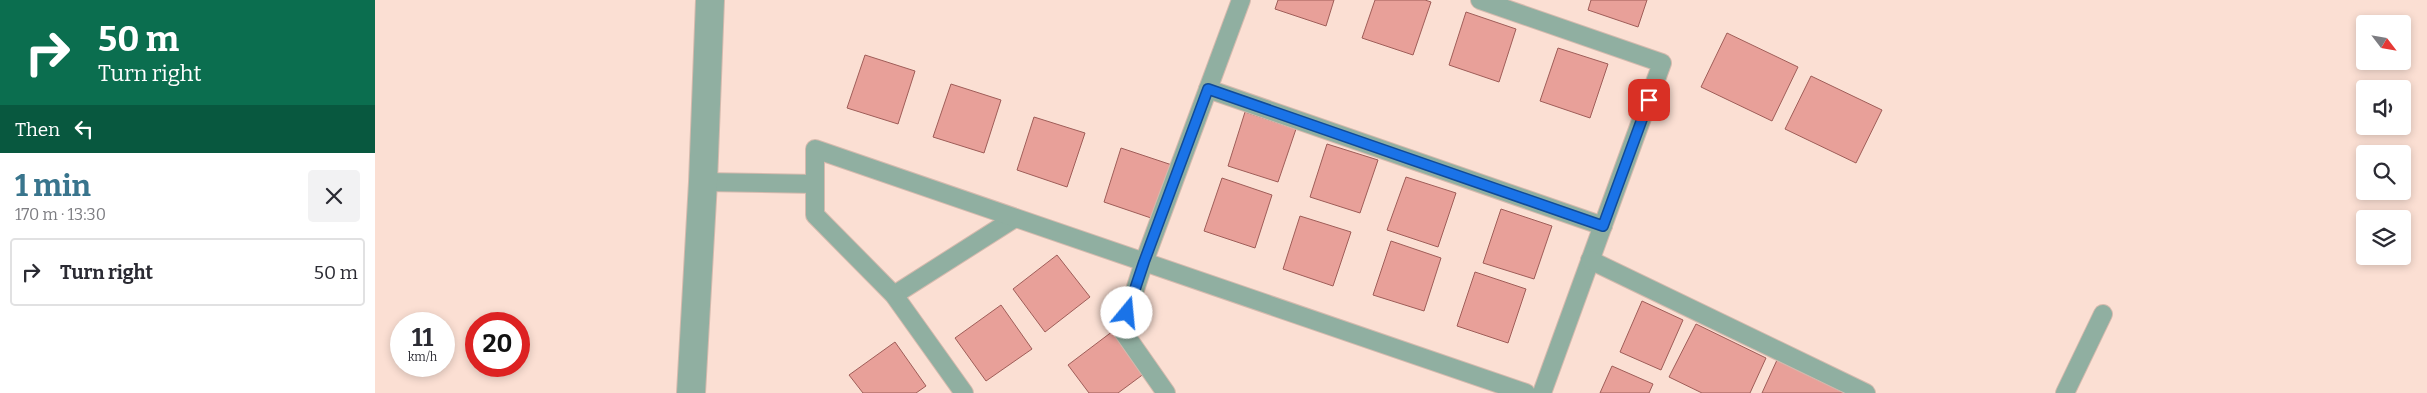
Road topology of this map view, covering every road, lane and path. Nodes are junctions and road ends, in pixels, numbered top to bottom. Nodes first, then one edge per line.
1 (710, 0) edge
2 (1241, 0) edge
3 (1480, 0) edge
4 (1208, 89) junction
5 (703, 182) junction
6 (815, 184) junction
7 (1015, 218) junction
8 (1603, 226) junction
9 (1590, 260) junction
10 (1144, 262) junction
11 (894, 295) junction
12 (2103, 314) dead end
13 (691, 393) edge
14 (964, 393) edge
15 (1166, 393) edge
16 (1526, 393) edge
17 (1542, 393) edge
18 (1866, 393) edge
19 (2065, 393) edge

1 - 5 street
2 - 4 lane
3 - 8 lane
4 - 8 lane
4 - 10 lane
5 - 6 lane
5 - 13 street
6 - 7 lane
6 - 11 lane
7 - 10 lane
7 - 11 lane
8 - 9 lane
9 - 17 lane
9 - 18 lane
10 - 15 lane
10 - 16 lane
11 - 14 lane
12 - 19 lane

